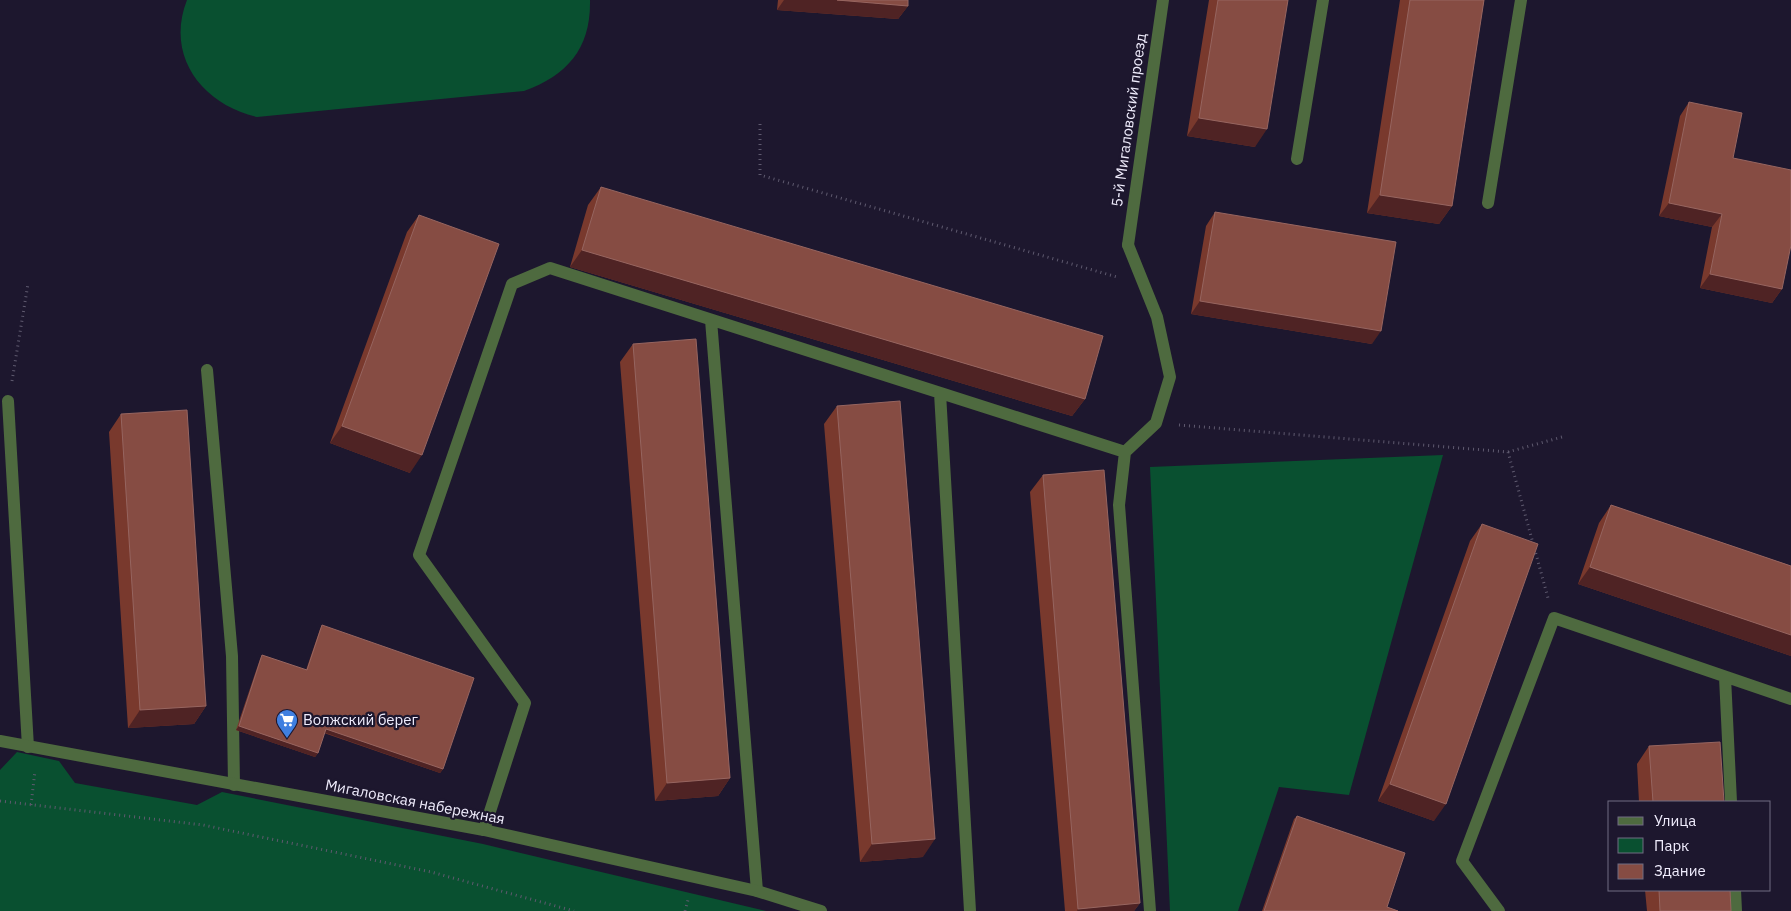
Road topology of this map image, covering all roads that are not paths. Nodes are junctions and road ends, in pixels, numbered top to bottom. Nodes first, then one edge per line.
1 (1163, 0) edge
2 (1323, 0) edge
3 (1522, 0) edge
4 (1297, 159) dead end
5 (1488, 203) dead end
6 (711, 320) junction
7 (207, 370) dead end
8 (940, 393) junction
9 (8, 401) road end
10 (1125, 452) junction
11 (1725, 677) junction
12 (1791, 699) edge
13 (0, 741) edge
14 (28, 747) junction
15 (234, 785) junction
16 (1731, 801) edge
17 (484, 830) junction
18 (757, 891) junction
19 (1735, 891) edge
20 (821, 911) edge
21 (970, 911) edge
22 (1150, 911) edge
23 (1499, 911) edge
24 (1736, 911) edge

1 - 10 street, 5-й Мигаловский проезд
2 - 4 street
3 - 5 street
6 - 8 street
6 - 17 street
6 - 18 street
7 - 15 street
8 - 10 street
8 - 21 street
9 - 14 street
10 - 22 street
11 - 12 street
11 - 16 street
11 - 23 street
13 - 14 street, Мигаловская набережная
14 - 15 street, Мигаловская набережная
15 - 17 street, Мигаловская набережная
17 - 18 street, Мигаловская набережная
18 - 20 street, Мигаловская набережная
19 - 24 street

